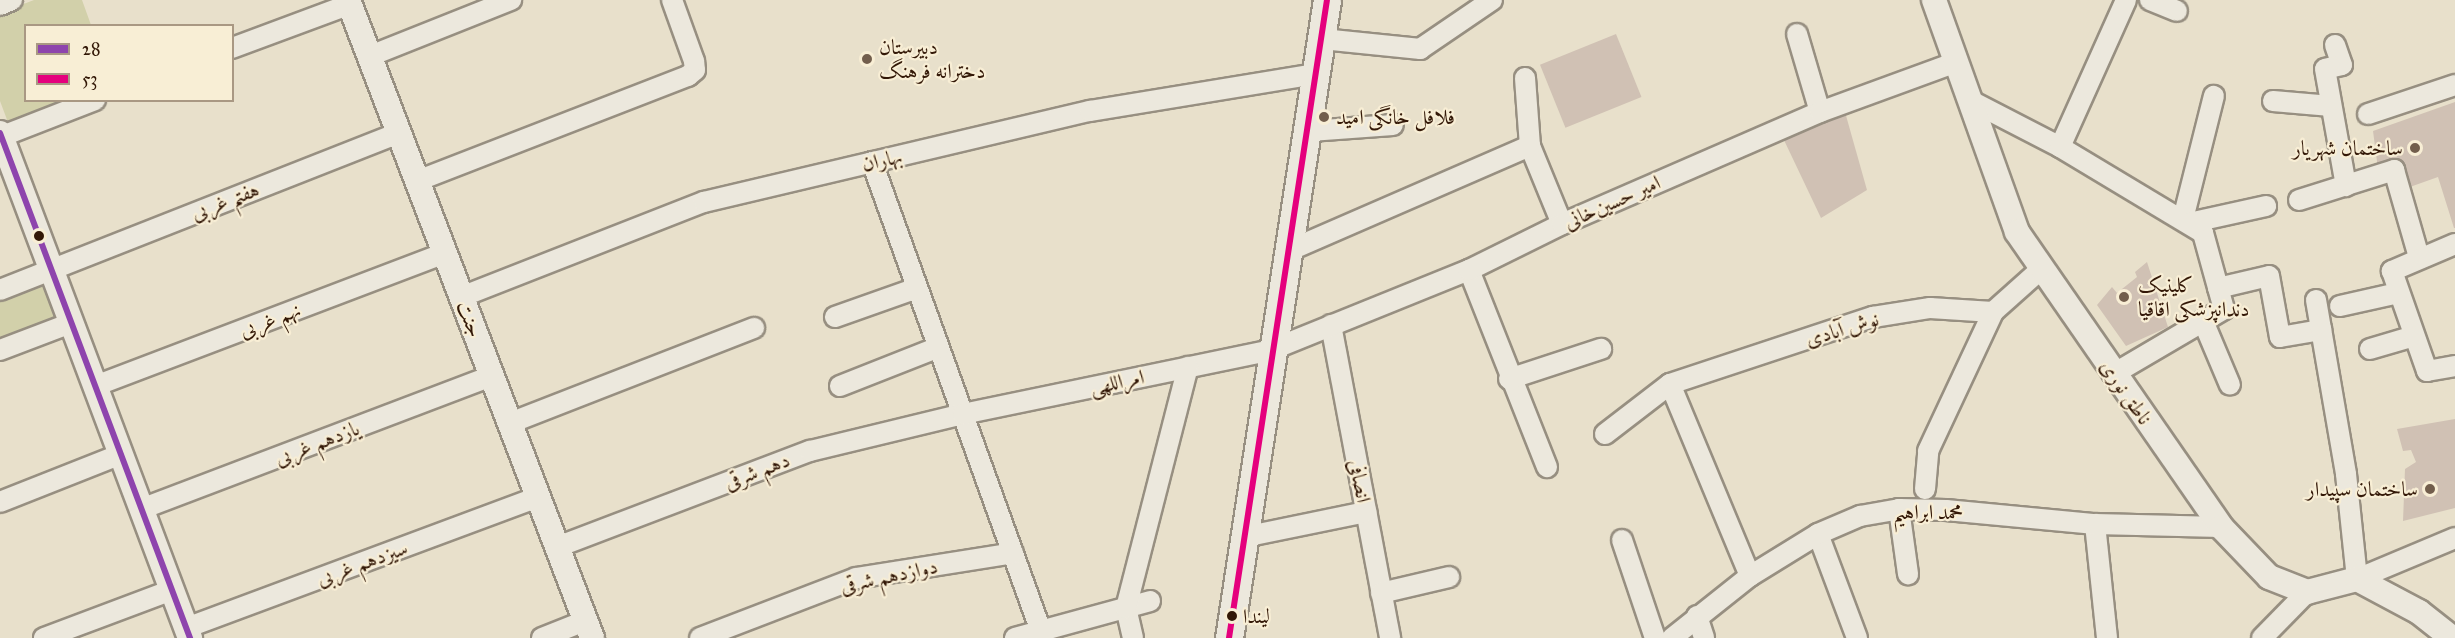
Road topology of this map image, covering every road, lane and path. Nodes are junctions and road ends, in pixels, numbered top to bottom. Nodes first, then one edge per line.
1 (12, 0) edge
2 (511, 0) edge
3 (672, 0) edge
4 (1327, 0) edge
5 (1492, 0) edge
6 (2126, 0) edge
7 (2151, 0) edge
8 (349, 2) edge
9 (1939, 4) edge
10 (0, 5) edge
11 (2177, 11) dead end
12 (1797, 34) dead end
13 (1322, 39) junction
14 (2335, 45) dead end
15 (234, 47) edge
16 (370, 56) junction
17 (1957, 62) junction
18 (1317, 74) junction
19 (1525, 78) dead end
20 (2455, 85) edge
21 (2214, 96) dead end
22 (1971, 101) junction
23 (2273, 101) dead end
24 (90, 102) edge
25 (2331, 106) junction
26 (1820, 112) junction
27 (2368, 114) dead end
28 (1392, 125) dead end
29 (1310, 130) junction
30 (399, 133) junction
31 (0, 135) edge
32 (1530, 146) junction
33 (2060, 147) junction
34 (872, 162) junction
35 (417, 181) junction
36 (2346, 186) junction
37 (2299, 200) dead end
38 (2266, 206) dead end
39 (1562, 224) junction
40 (2192, 225) junction
41 (2455, 244) edge
42 (1288, 251) junction
43 (445, 253) junction
44 (2419, 257) junction
45 (51, 270) junction
46 (1468, 270) junction
47 (2040, 270) junction
48 (917, 288) junction
49 (2218, 288) junction
50 (0, 290) edge
51 (2398, 293) junction
52 (461, 297) junction
53 (2316, 300) dead end
54 (2340, 306) dead end
55 (1993, 312) junction
56 (835, 317) dead end
57 (2204, 321) junction
58 (71, 323) junction
59 (1331, 324) junction
60 (754, 328) dead end
61 (2321, 330) junction
62 (2411, 337) junction
63 (939, 347) junction
64 (1601, 349) dead end
65 (2370, 349) dead end
66 (0, 350) edge
67 (1271, 350) junction
68 (2455, 366) edge
69 (1188, 367) junction
70 (2114, 374) junction
71 (492, 376) junction
72 (1509, 379) junction
73 (1670, 384) junction
74 (2230, 385) dead end
75 (95, 386) junction
76 (840, 386) dead end
77 (963, 414) junction
78 (510, 423) junction
79 (1605, 434) dead end
80 (121, 454) junction
81 (1547, 467) dead end
82 (1925, 489) dead end
83 (538, 497) junction
84 (0, 502) edge
85 (141, 509) junction
86 (1899, 509) junction
87 (1366, 512) junction
88 (2095, 524) junction
89 (2222, 527) junction
90 (1818, 534) junction
91 (1244, 537) junction
92 (2455, 538) edge
93 (1622, 540) dead end
94 (557, 547) junction
95 (1013, 553) junction
96 (1908, 573) dead end
97 (1750, 576) junction
98 (1449, 577) dead end
99 (2357, 579) junction
100 (172, 590) junction
101 (2307, 592) junction
102 (1381, 593) junction
103 (1150, 601) dead end
104 (1126, 608) junction
105 (1696, 616) junction
106 (589, 630) edge
107 (1041, 631) junction
108 (188, 633) edge
109 (44, 638) edge
110 (542, 638) edge
111 (700, 638) edge
112 (1015, 638) edge
113 (1133, 638) edge
114 (1229, 638) edge
115 (1390, 638) edge
116 (1655, 638) edge
117 (1672, 638) edge
118 (1704, 638) edge
119 (1857, 638) edge
120 (2107, 638) edge
121 (2262, 638) edge
122 (2452, 638) edge

1 - 10 street
2 - 16 street
3 - 35 street
4 - 13 main road
5 - 13 street
6 - 33 street
7 - 11 street
8 - 15 street
8 - 16 street, جنت
9 - 17 street, ناطق نوری
12 - 26 street
13 - 18 main road
14 - 25 street
16 - 30 street, جنت
17 - 22 street, ناطق نوری
17 - 26 street, امیر حسین‌خانی
18 - 29 main road
18 - 34 street, بهاران
19 - 32 street
20 - 27 street
21 - 40 street
22 - 33 street
22 - 47 street, ناطق نوری
23 - 25 street
24 - 31 street
25 - 36 street
26 - 39 street, امیر حسین‌خانی
28 - 29 street
29 - 42 main road
30 - 35 street, جنت
30 - 45 street, هفتم غربی
31 - 45 street
32 - 39 street
32 - 42 street
33 - 40 street
34 - 48 street
34 - 52 street, بهاران
35 - 43 street, جنت
36 - 37 street
36 - 44 street
38 - 40 street
39 - 46 street, امیر حسین‌خانی
40 - 49 street
41 - 44 street
42 - 67 main road
43 - 52 street, جنت
43 - 75 street, نهم غربی
44 - 51 street
45 - 50 street, هفتم غربی
45 - 58 street
46 - 59 street, امیر حسین‌خانی
46 - 72 street
47 - 55 street
47 - 70 street, ناطق نوری
48 - 56 street
48 - 63 street
49 - 57 street
49 - 61 street
51 - 54 street
51 - 62 street
52 - 71 street, جنت
53 - 61 street
55 - 73 street, نوش آبادی
55 - 82 street
57 - 70 street
57 - 74 street
58 - 66 street
58 - 75 street
59 - 67 street, امیر حسین‌خانی
59 - 87 street, انصافی
60 - 78 street
61 - 99 street
62 - 65 street
62 - 68 street
63 - 76 street
63 - 77 street
64 - 72 street
67 - 69 street, امراللهی
67 - 91 main road
69 - 77 street, امراللهی
69 - 104 street
70 - 89 street, ناطق نوری
71 - 78 street, جنت
71 - 85 street, یازدهم غربی
72 - 81 street
73 - 79 street, نوش آبادی
73 - 97 street
75 - 80 street
77 - 94 street, دهم شرقی
77 - 95 street
78 - 83 street, جنت
80 - 84 street
80 - 85 street
83 - 94 street, جنت
83 - 108 street, سیزدهم غربی
85 - 100 street
86 - 88 street, محمد ابراهیم
86 - 90 street, محمد ابراهیم
86 - 96 street
87 - 91 street
87 - 102 street, انصافی
88 - 89 street, محمد ابراهیم
88 - 120 street
89 - 101 street, ناطق نوری
90 - 97 street, محمد ابراهیم
90 - 119 street
91 - 114 main road
92 - 99 street
93 - 116 street
94 - 106 street, جنت
95 - 107 street
95 - 111 street, دوازدهم شرقی
97 - 105 street, محمد ابراهیم
98 - 102 street
99 - 101 street
99 - 122 street
100 - 108 street
100 - 109 street
101 - 121 street
102 - 115 street, انصافی
103 - 104 street
104 - 107 street
104 - 113 street
105 - 117 street, محمد ابراهیم
105 - 118 street
106 - 110 street
107 - 112 street

